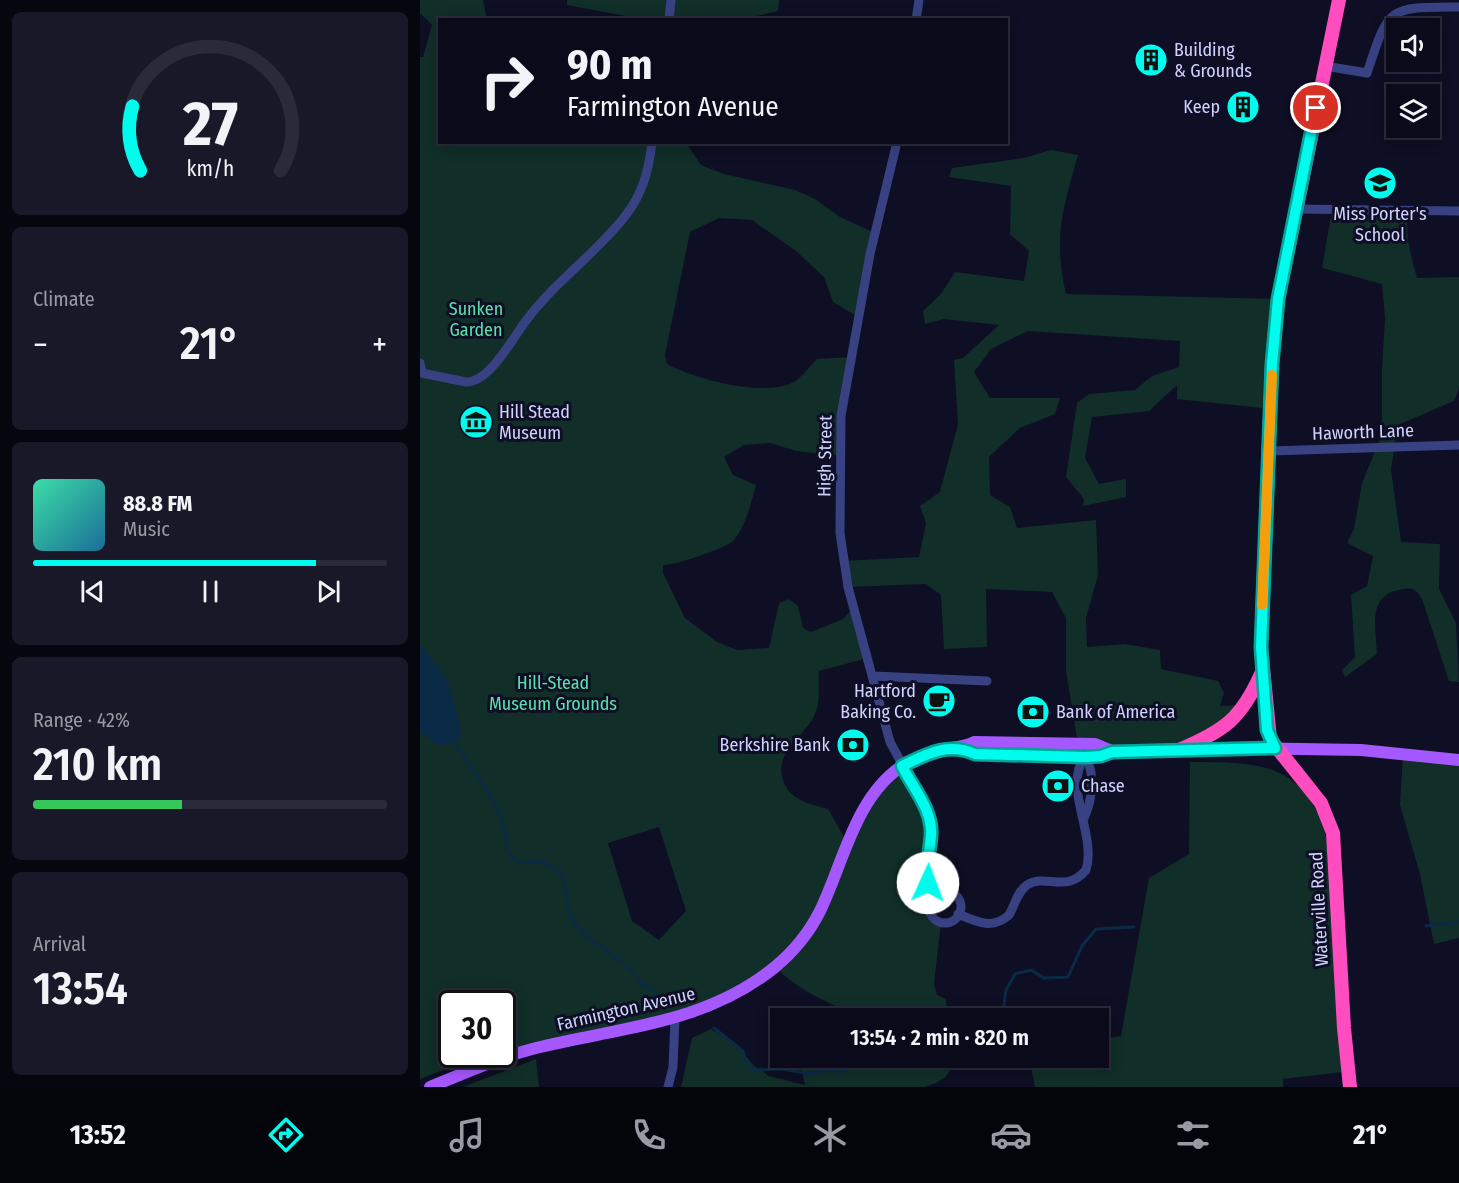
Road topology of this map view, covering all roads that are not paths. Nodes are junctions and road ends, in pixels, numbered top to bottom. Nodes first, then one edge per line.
1 (671, 0) edge
2 (919, 0) edge
3 (1339, 0) edge
4 (1459, 7) edge
5 (669, 18) edge
6 (916, 18) edge
7 (1325, 66) junction
8 (652, 144) edge
9 (897, 144) edge
10 (1295, 209) junction
11 (1459, 211) edge
12 (420, 363) edge
13 (1459, 445) edge
14 (1268, 451) junction
15 (1262, 672) junction
16 (873, 676) junction
17 (987, 681) dead end
18 (961, 748) junction
19 (1275, 748) junction
20 (1179, 750) junction
21 (1112, 752) junction
22 (1085, 757) junction
23 (1459, 760) edge
24 (902, 766) junction
25 (935, 895) junction
26 (958, 914) junction
27 (675, 1018) junction
28 (430, 1087) edge
29 (668, 1087) edge
30 (1350, 1087) edge

1 - 5 street
2 - 6 street
3 - 7 highway
4 - 7 street
7 - 10 highway
8 - 12 street
9 - 16 street, High Street
10 - 11 street
10 - 14 highway
13 - 14 street, Haworth Lane
14 - 15 highway
15 - 19 highway
15 - 20 highway
16 - 17 street
16 - 24 street, High Street
18 - 21 main road, Farmington Avenue
18 - 22 main road, Farmington Avenue
18 - 24 main road, Farmington Avenue
19 - 20 main road, Farmington Avenue
19 - 23 main road, Farmington Avenue
19 - 30 highway, Waterville Road
20 - 21 main road, Farmington Avenue
21 - 22 main road, Farmington Avenue
22 - 26 street
24 - 25 street, High Street
24 - 27 main road, Farmington Avenue
25 - 26 street
25 - 26 street
27 - 28 main road, Farmington Avenue
27 - 29 street

